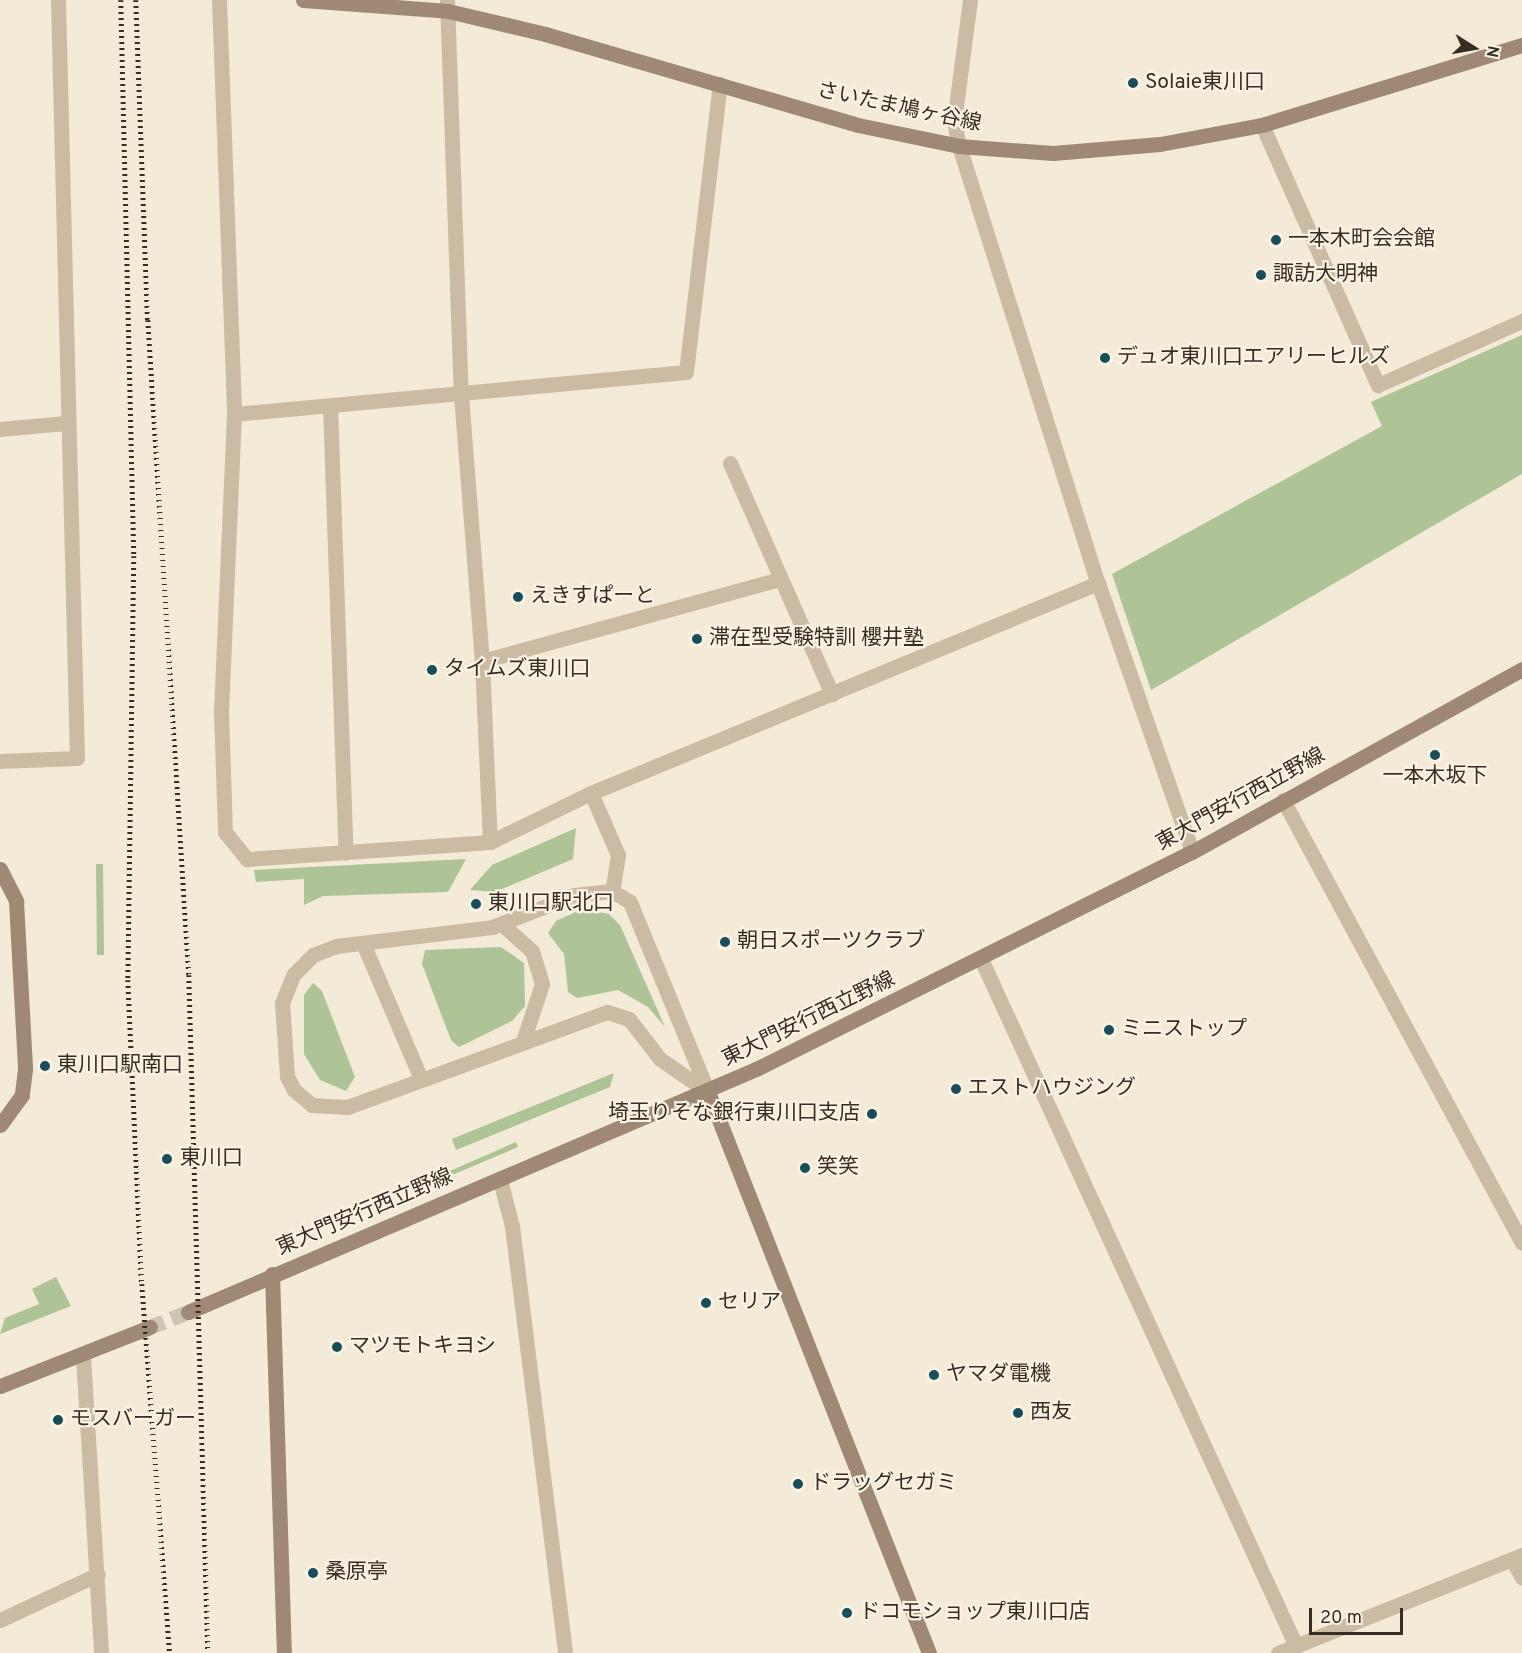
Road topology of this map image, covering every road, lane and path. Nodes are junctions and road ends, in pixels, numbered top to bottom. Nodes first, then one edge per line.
1 (58, 0) edge
2 (219, 0) edge
3 (303, 0) edge
4 (970, 0) edge
5 (447, 6) edge
6 (1522, 45) edge
7 (720, 84) junction
8 (1262, 125) junction
9 (959, 146) junction
10 (1522, 321) edge
11 (461, 395) junction
12 (330, 406) junction
13 (234, 414) junction
14 (66, 423) junction
15 (0, 429) edge
16 (730, 463) dead end
17 (779, 579) junction
18 (1098, 583) junction
19 (482, 661) junction
20 (1521, 673) edge
21 (832, 694) junction
22 (0, 761) edge
23 (591, 793) junction
24 (1283, 800) junction
25 (490, 842) junction
26 (1192, 852) junction
27 (346, 853) junction
28 (0, 869) edge
29 (612, 891) junction
30 (503, 925) junction
31 (363, 943) junction
32 (981, 959) junction
33 (524, 1038) junction
34 (421, 1079) junction
35 (708, 1092) junction
36 (0, 1125) edge
37 (500, 1180) junction
38 (1522, 1243) edge
39 (272, 1274) junction
40 (188, 1312) tunnel mouth
41 (150, 1327) tunnel mouth
42 (83, 1356) junction
43 (0, 1386) edge
44 (1517, 1557) edge
45 (98, 1574) junction
46 (1522, 1578) edge
47 (0, 1620) edge
48 (1296, 1646) junction
49 (101, 1653) edge
50 (284, 1653) edge
51 (565, 1653) edge
52 (929, 1653) edge
53 (1278, 1653) edge

1 - 14 street
2 - 13 street
3 - 5 main road, さいたま鳩ヶ谷線
4 - 9 street
5 - 7 main road, さいたま鳩ヶ谷線
5 - 11 street
6 - 8 main road, さいたま鳩ヶ谷線
7 - 9 main road, さいたま鳩ヶ谷線
7 - 11 street
8 - 9 main road, さいたま鳩ヶ谷線
8 - 10 street
9 - 18 street
11 - 12 street
11 - 19 street
12 - 13 street
12 - 27 street
13 - 27 street
14 - 15 street
14 - 22 street
16 - 17 street
17 - 19 street
17 - 21 street
18 - 21 street
18 - 26 street
19 - 25 street
20 - 24 main road, 東大門安行西立野線
21 - 23 street
23 - 25 street
23 - 29 street
24 - 26 main road, 東大門安行西立野線
24 - 38 street
25 - 27 street
26 - 32 main road, 東大門安行西立野線
28 - 36 main road
29 - 30 street
29 - 35 street
30 - 31 street
30 - 33 street
31 - 34 street
31 - 34 street
32 - 35 main road, 東大門安行西立野線
32 - 48 street
33 - 34 street
33 - 35 street
35 - 37 main road, 東大門安行西立野線
35 - 52 main road
37 - 39 main road, 東大門安行西立野線
37 - 51 street
39 - 40 main road, 東大門安行西立野線
39 - 50 main road
41 - 42 main road
42 - 43 main road
42 - 45 street
44 - 46 street
44 - 48 street
45 - 47 street
45 - 49 street
48 - 53 street

